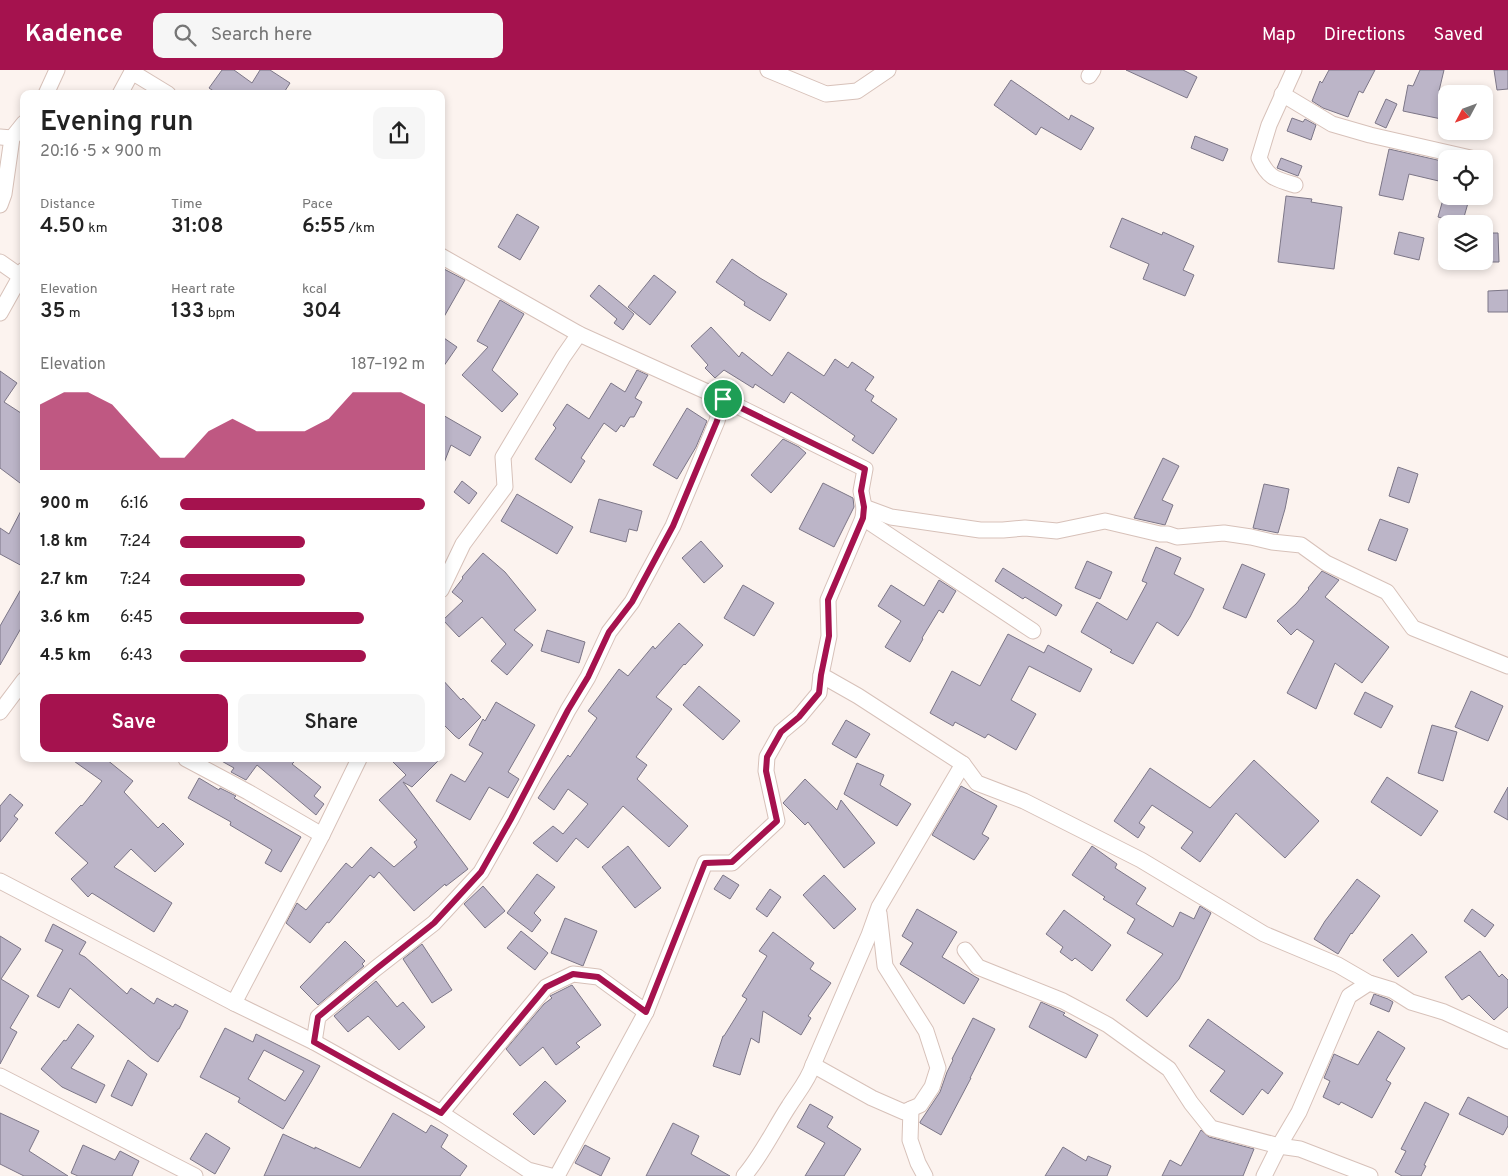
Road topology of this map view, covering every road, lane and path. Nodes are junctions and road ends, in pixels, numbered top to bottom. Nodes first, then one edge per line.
1 (57, 70) edge
2 (768, 70) edge
3 (888, 70) edge
4 (1294, 70) edge
5 (132, 71) edge
6 (48, 90) edge
7 (122, 90) edge
8 (162, 90) edge
9 (1282, 94) junction
10 (20, 126) edge
11 (6, 138) edge
12 (1438, 151) edge
13 (1296, 185) dead end
14 (0, 205) edge
15 (445, 258) edge
16 (0, 262) edge
17 (20, 272) edge
18 (20, 277) edge
19 (0, 313) edge
20 (579, 334) junction
21 (723, 399) junction
22 (864, 513) junction
23 (445, 582) edge
24 (1033, 631) dead end
25 (1508, 666) edge
26 (821, 675) junction
27 (20, 685) edge
28 (0, 712) edge
29 (192, 762) edge
30 (358, 762) edge
31 (963, 764) junction
32 (322, 835) junction
33 (2, 888) edge
34 (879, 908) junction
35 (965, 950) dead end
36 (1338, 965) junction
37 (1370, 982) junction
38 (1349, 996) junction
39 (234, 1003) junction
40 (646, 1012) junction
41 (1508, 1041) edge
42 (314, 1042) junction
43 (813, 1066) junction
44 (0, 1076) edge
45 (911, 1109) junction
46 (441, 1113) junction
47 (1279, 1146) junction
48 (527, 1173) edge
49 (195, 1176) edge
50 (551, 1176) edge
51 (557, 1176) edge
52 (744, 1176) edge
53 (925, 1176) edge
54 (1264, 1176) edge
55 (1370, 1176) edge

1 - 6 street
2 - 3 street
4 - 9 street
5 - 7 street
5 - 8 street
9 - 12 street
9 - 13 street
10 - 11 street
11 - 14 street
15 - 20 street
16 - 17 street
18 - 19 street
20 - 21 street
20 - 23 street
21 - 22 street
21 - 42 street
22 - 24 street
22 - 25 street
22 - 26 street
26 - 31 street
26 - 40 street
27 - 28 street
29 - 32 street
30 - 32 street
31 - 34 street
31 - 36 street
32 - 39 street
33 - 39 street
34 - 43 street
34 - 45 street
35 - 47 street
36 - 37 street
36 - 38 street
37 - 38 street
37 - 41 street
38 - 47 street
39 - 42 street
40 - 46 street
40 - 51 street
42 - 46 street
43 - 45 street
43 - 52 street
44 - 49 street
45 - 53 street
46 - 48 street
47 - 54 street
47 - 55 street
48 - 50 street

